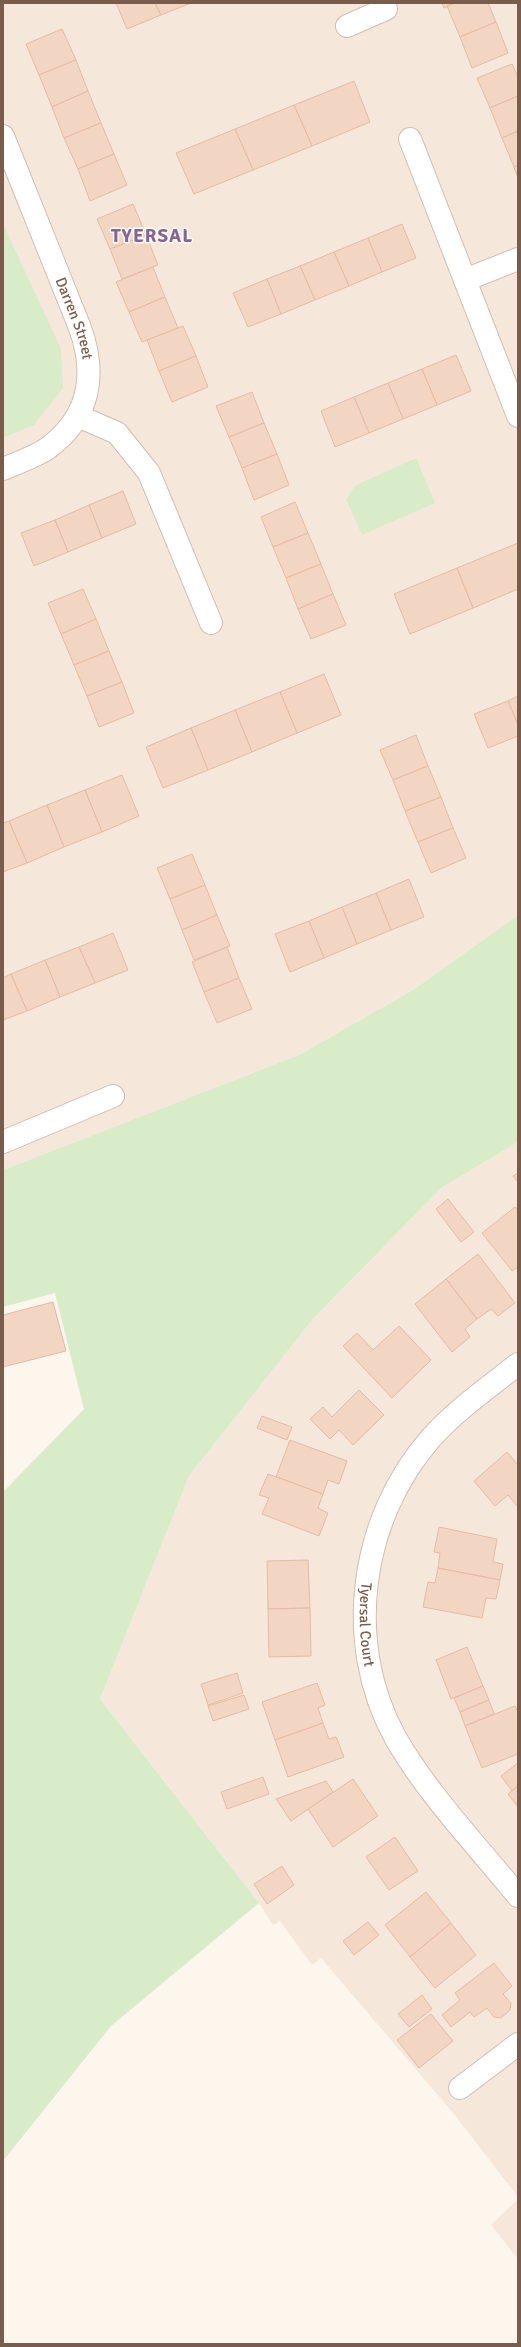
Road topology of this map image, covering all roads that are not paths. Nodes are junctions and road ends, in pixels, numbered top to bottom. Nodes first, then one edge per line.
1 (384, 3) edge
2 (347, 26) dead end
3 (3, 136) edge
4 (410, 139) dead end
5 (518, 259) edge
6 (465, 280) junction
7 (78, 416) junction
8 (518, 416) edge
9 (3, 469) edge
10 (212, 623) dead end
11 (113, 1096) dead end
12 (3, 1142) edge
13 (518, 1364) edge
14 (518, 1896) edge
15 (518, 2044) edge
16 (460, 2088) dead end

1 - 2 street
3 - 7 street, Darren Street
4 - 6 street
5 - 6 street
6 - 8 street
7 - 9 street, Darren Street
7 - 10 street
11 - 12 street
13 - 14 street, Tyersal Court
15 - 16 street

